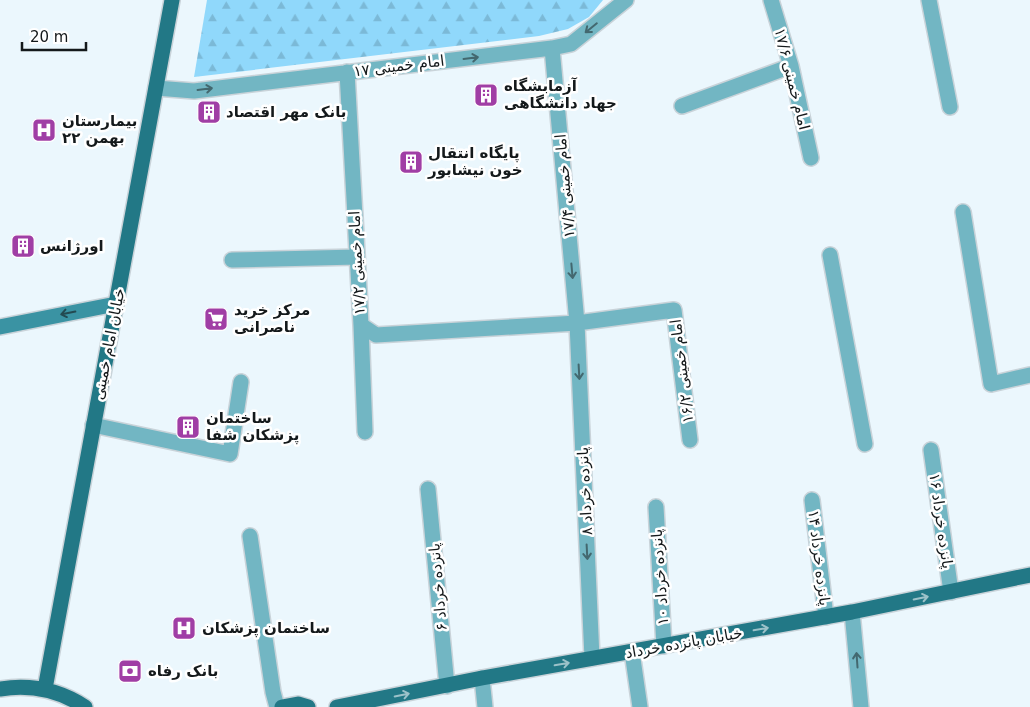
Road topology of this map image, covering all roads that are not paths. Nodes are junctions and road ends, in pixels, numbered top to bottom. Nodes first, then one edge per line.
1 (172, 0) edge
2 (626, 0) edge
3 (771, 0) edge
4 (929, 0) edge
5 (552, 48) junction
6 (791, 66) junction
7 (347, 72) junction
8 (156, 88) junction
9 (682, 106) dead end
10 (950, 107) dead end
11 (811, 158) dead end
12 (963, 212) dead end
13 (830, 254) dead end
14 (357, 257) junction
15 (232, 260) dead end
16 (116, 304) junction
17 (577, 323) junction
18 (361, 325) junction
19 (0, 326) edge
20 (1030, 375) edge
21 (241, 382) dead end
22 (93, 426) junction
23 (365, 432) dead end
24 (690, 440) dead end
25 (865, 444) dead end
26 (931, 450) dead end
27 (428, 489) dead end
28 (812, 500) dead end
29 (656, 507) dead end
30 (250, 536) dead end
31 (1030, 575) edge
32 (951, 592) junction
33 (852, 612) junction
34 (826, 617) junction
35 (664, 646) junction
36 (632, 652) junction
37 (592, 658) junction
38 (482, 678) junction
39 (447, 686) junction
40 (0, 689) edge
41 (45, 689) junction
42 (85, 707) edge
43 (277, 707) edge
44 (282, 707) edge
45 (308, 707) edge
46 (337, 707) edge
47 (484, 707) edge
48 (640, 707) edge
49 (860, 707) edge

1 - 8 main road, خیابان امام خمینی
2 -> 5 street, امام خمینی ۱۷
3 - 6 street, امام خمینی ۱۷/۶
4 - 10 street
7 -> 5 street, امام خمینی ۱۷
5 -> 17 street, امام خمینی ۱۷/۴
6 - 9 street
6 - 11 street, امام خمینی ۱۷/۶
8 -> 7 street, امام خمینی ۱۷
7 - 14 street, امام خمینی ۱۷/۲
8 - 16 main road, خیابان امام خمینی
12 - 20 street
13 - 25 street
14 - 15 street
14 - 18 street, امام خمینی ۱۷/۲
16 -> 19 street
16 - 22 main road, خیابان امام خمینی
17 - 18 street, امام خمینی ۱۷/۲
17 - 24 street, امام خمینی ۱۶/۲
17 -> 37 street, پانزده خرداد ۸
18 - 23 street
21 - 22 street
22 - 41 main road, خیابان امام خمینی
26 - 32 street, پانزده خرداد ۱۶
27 - 39 street, پانزده خرداد ۶
28 - 34 street, پانزده خرداد ۱۴
29 - 35 street, پانزده خرداد ۱۰
30 - 43 street
31 - 32 main road, خیابان پانزده خرداد
33 -> 32 main road, خیابان پانزده خرداد
33 - 34 main road, خیابان پانزده خرداد
49 -> 33 street
35 -> 34 main road, خیابان پانزده خرداد
35 - 36 main road, خیابان پانزده خرداد
36 - 37 main road, خیابان پانزده خرداد
36 - 48 street
38 -> 37 main road, خیابان پانزده خرداد
38 - 39 main road, خیابان پانزده خرداد
38 - 47 street
46 -> 39 main road, خیابان پانزده خرداد
40 - 41 main road
41 - 42 main road
44 - 45 main road

